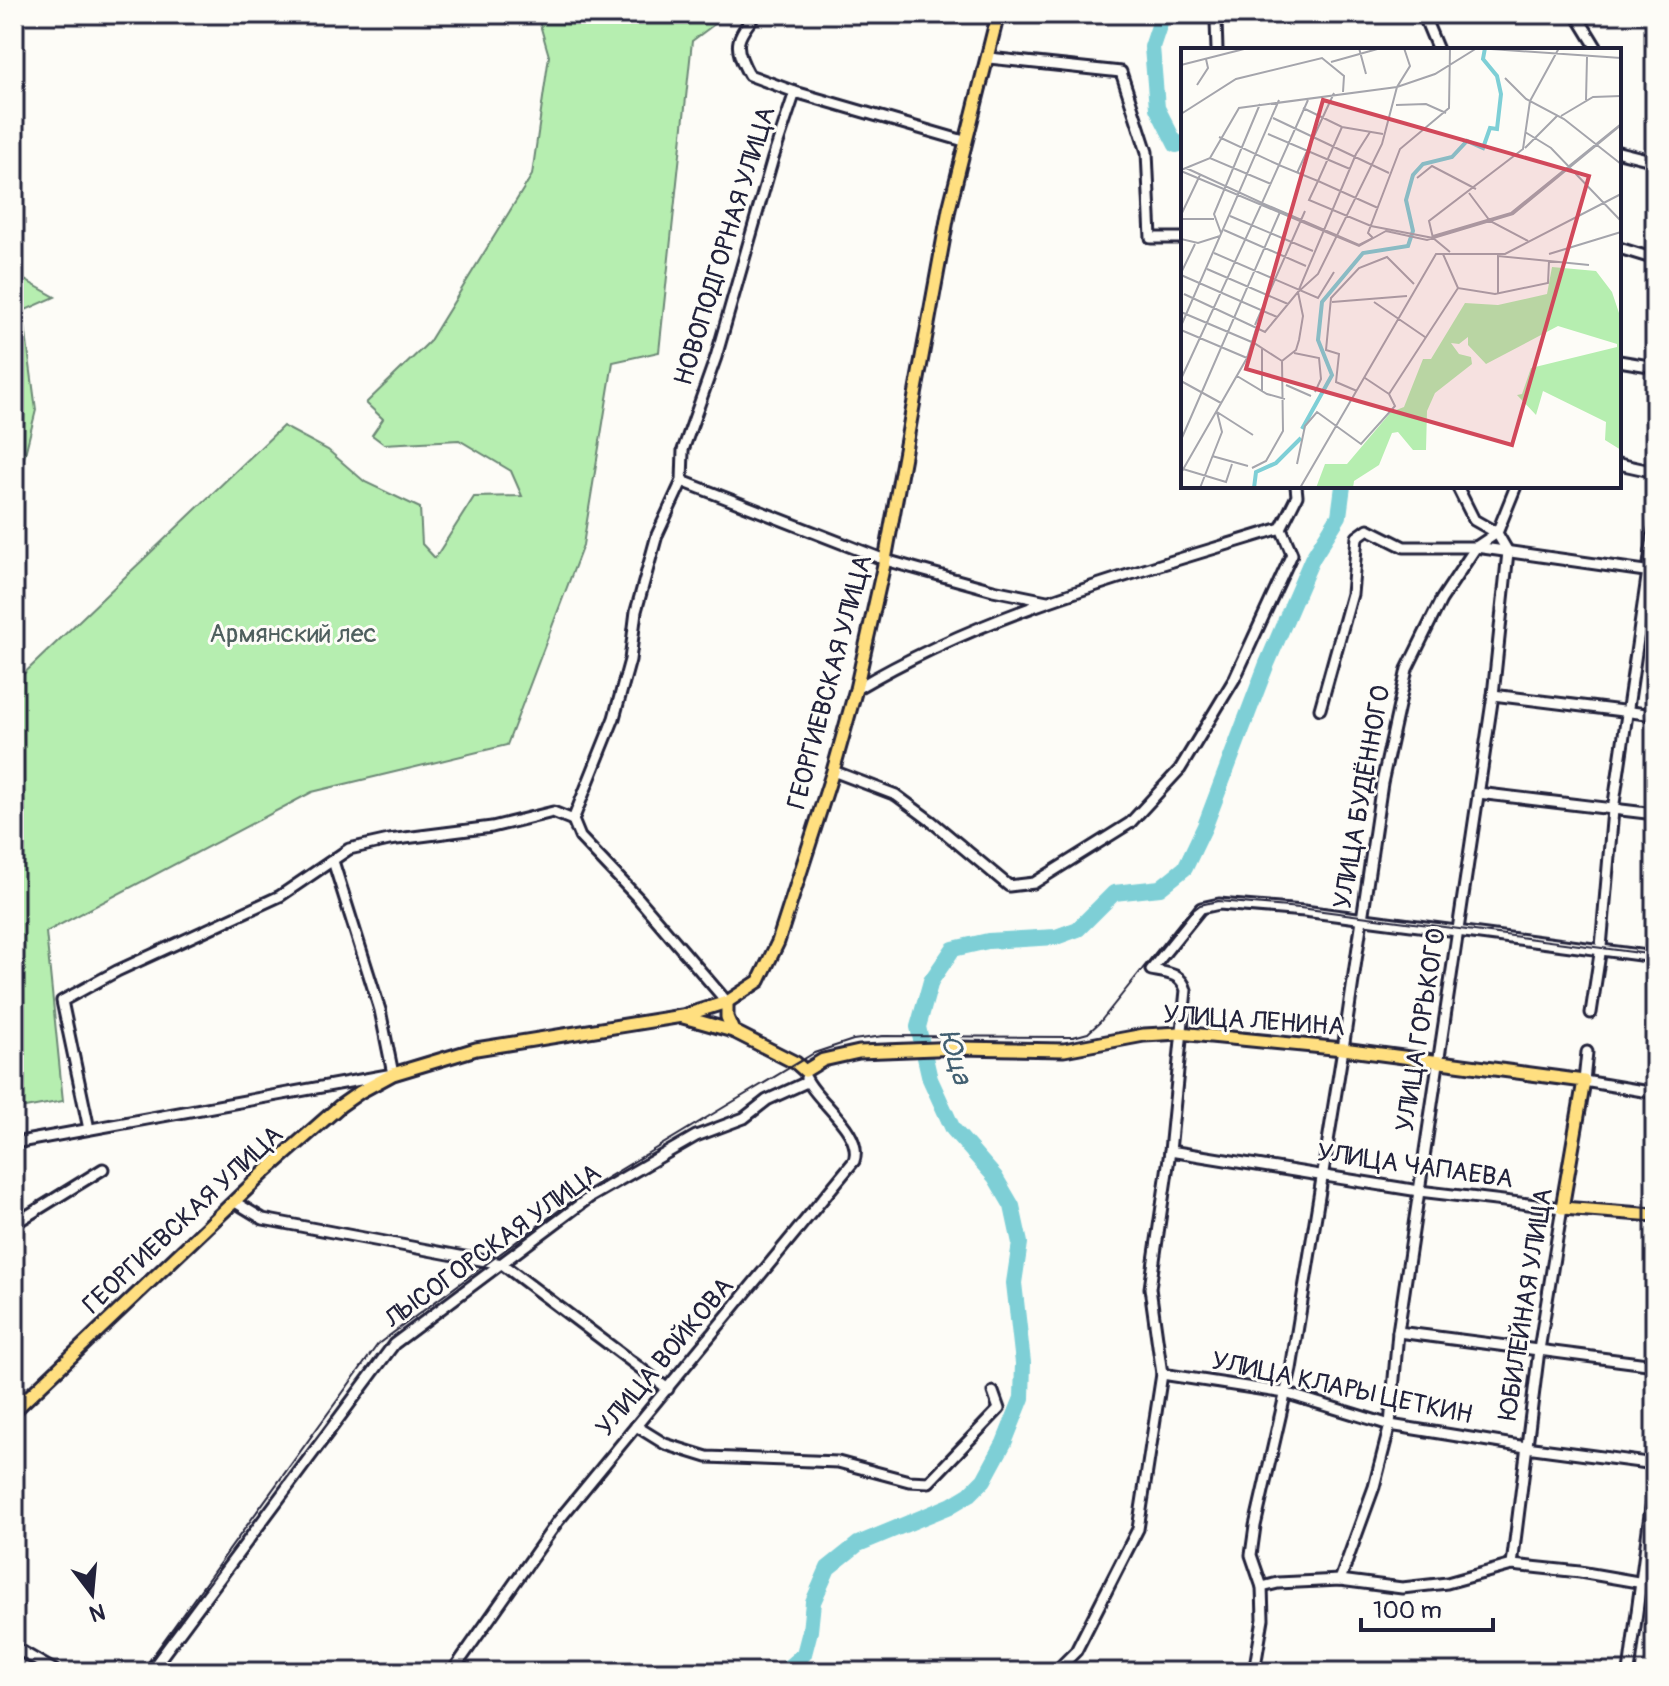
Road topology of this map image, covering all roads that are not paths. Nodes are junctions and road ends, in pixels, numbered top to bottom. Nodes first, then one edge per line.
1 (756, 14) edge
2 (998, 14) edge
3 (1218, 14) edge
4 (1423, 14) edge
5 (1576, 14) edge
6 (1217, 48) edge
7 (1437, 48) edge
8 (1597, 48) edge
9 (989, 58) junction
10 (795, 92) junction
11 (964, 141) junction
12 (1621, 152) edge
13 (1655, 161) edge
14 (1181, 238) edge
15 (1621, 249) edge
16 (1655, 259) edge
17 (1621, 361) edge
18 (1655, 367) edge
19 (1621, 464) edge
20 (1655, 472) edge
21 (682, 481) junction
22 (1296, 488) edge
23 (1458, 488) edge
24 (1515, 488) edge
25 (1655, 523) edge
26 (1281, 528) junction
27 (1497, 533) junction
28 (1476, 547) junction
29 (1508, 552) junction
30 (885, 560) junction
31 (1652, 572) edge
32 (1047, 601) junction
33 (856, 689) junction
34 (1493, 695) junction
35 (1320, 709) dead end
36 (1629, 712) junction
37 (1655, 715) edge
38 (833, 771) junction
39 (1478, 793) junction
40 (1613, 810) junction
41 (1655, 814) edge
42 (573, 820) junction
43 (333, 861) junction
44 (1362, 919) junction
45 (1459, 931) junction
46 (1600, 949) junction
47 (1655, 957) edge
48 (727, 1002) junction
49 (1591, 1013) dead end
50 (682, 1016) junction
51 (733, 1031) junction
52 (1180, 1033) junction
53 (1343, 1049) junction
54 (1587, 1052) dead end
55 (1438, 1063) junction
56 (393, 1074) junction
57 (806, 1076) junction
58 (1584, 1081) junction
59 (1655, 1093) edge
60 (89, 1129) junction
61 (14, 1143) edge
62 (1170, 1151) junction
63 (103, 1169) dead end
64 (1322, 1176) junction
65 (1419, 1191) junction
66 (235, 1202) junction
67 (1562, 1208) junction
68 (1655, 1215) edge
69 (14, 1224) edge
70 (502, 1264) junction
71 (1398, 1332) junction
72 (1539, 1350) junction
73 (1655, 1365) edge
74 (1162, 1374) junction
75 (668, 1389) junction
76 (993, 1392) dead end
77 (1285, 1393) junction
78 (14, 1411) edge
79 (1390, 1425) junction
80 (636, 1426) junction
81 (1526, 1447) junction
82 (1655, 1464) edge
83 (1655, 1477) edge
84 (1512, 1565) junction
85 (1340, 1580) junction
86 (1641, 1583) junction
87 (1655, 1585) edge
88 (1262, 1587) junction
89 (14, 1647) edge
90 (57, 1672) edge
91 (150, 1672) edge
92 (452, 1672) edge
93 (1055, 1672) edge
94 (1254, 1672) edge
95 (1629, 1672) edge

1 - 10 street, НОВОПОДГОРНАЯ УЛИЦА
2 - 9 main road, ГЕОРГИЕВСКАЯ УЛИЦА
3 - 6 street
4 - 7 street
5 - 8 street
9 - 11 main road, ГЕОРГИЕВСКАЯ УЛИЦА
9 - 14 street
10 - 11 street
10 - 21 street, НОВОПОДГОРНАЯ УЛИЦА
11 - 30 main road, ГЕОРГИЕВСКАЯ УЛИЦА
12 - 13 street
15 - 16 street
17 - 18 street
19 - 20 street
21 - 30 street
21 - 42 street, НОВОПОДГОРНАЯ УЛИЦА
22 - 26 street
23 - 27 street
24 - 27 street
25 - 31 street
26 - 32 street
26 - 38 street
27 - 28 street, УЛИЦА БУДЁННОГО
27 - 29 street
28 - 29 street
28 - 35 street
28 - 44 street, УЛИЦА БУДЁННОГО
29 - 31 street
29 - 34 street, УЛИЦА ГОРЬКОГО
30 - 32 street
30 - 33 main road, ГЕОРГИЕВСКАЯ УЛИЦА
31 - 36 street
32 - 33 street
33 - 38 main road, ГЕОРГИЕВСКАЯ УЛИЦА
34 - 36 street
34 - 39 street, УЛИЦА ГОРЬКОГО
36 - 37 street
36 - 40 street
38 - 48 main road, ГЕОРГИЕВСКАЯ УЛИЦА
39 - 40 street
39 - 45 street, УЛИЦА ГОРЬКОГО
40 - 41 street
40 - 46 street
42 - 43 street
42 - 48 street
43 - 56 street
43 - 60 street
44 - 45 street
44 - 52 street
44 - 53 street, УЛИЦА БУДЁННОГО
45 - 46 street
45 - 55 street, УЛИЦА ГОРЬКОГО
46 - 47 street
46 - 49 street
48 - 50 main road, ГЕОРГИЕВСКАЯ УЛИЦА
48 - 51 main road
50 - 51 main road
50 - 56 main road, ГЕОРГИЕВСКАЯ УЛИЦА
51 - 57 main road
52 - 53 main road, УЛИЦА ЛЕНИНА
52 - 57 main road, УЛИЦА ЛЕНИНА
52 - 62 street
53 - 55 main road, УЛИЦА ЛЕНИНА
53 - 64 street, УЛИЦА БУДЁННОГО
54 - 58 street, ЮБИЛЕЙНАЯ УЛИЦА
55 - 58 main road, УЛИЦА ЛЕНИНА
55 - 65 street, УЛИЦА ГОРЬКОГО
56 - 60 street, ГЕОРГИЕВСКАЯ УЛИЦА
56 - 66 main road, ГЕОРГИЕВСКАЯ УЛИЦА
57 - 70 street, ЛЫСОГОРСКАЯ УЛИЦА
57 - 75 street, УЛИЦА ВОЙКОВА
58 - 59 street, УЛИЦА ЛЕНИНА
58 - 67 main road, ЮБИЛЕЙНАЯ УЛИЦА
60 - 61 street, ГЕОРГИЕВСКАЯ УЛИЦА
62 - 64 street, УЛИЦА ЧАПАЕВА
62 - 74 street
63 - 69 street
64 - 65 street, УЛИЦА ЧАПАЕВА
64 - 77 street, УЛИЦА БУДЁННОГО
65 - 67 street, УЛИЦА ЧАПАЕВА
65 - 71 street, УЛИЦА ГОРЬКОГО
66 - 70 street
66 - 78 main road, ГЕОРГИЕВСКАЯ УЛИЦА
67 - 68 main road, УЛИЦА ЧАПАЕВА
67 - 72 street, ЮБИЛЕЙНАЯ УЛИЦА
70 - 75 street
70 - 91 street, ЛЫСОГОРСКАЯ УЛИЦА
71 - 72 street
71 - 79 street, УЛИЦА ГОРЬКОГО
72 - 73 street
72 - 81 street, ЮБИЛЕЙНАЯ УЛИЦА
74 - 77 street, УЛИЦА КЛАРЫ ЦЕТКИН
74 - 93 street
75 - 80 street, УЛИЦА ВОЙКОВА
76 - 80 street
77 - 79 street, УЛИЦА КЛАРЫ ЦЕТКИН
77 - 88 street, УЛИЦА БУДЁННОГО
79 - 81 street, УЛИЦА КЛАРЫ ЦЕТКИН
79 - 85 street, УЛИЦА ГОРЬКОГО
80 - 92 street, УЛИЦА ВОЙКОВА
81 - 82 street, УЛИЦА КЛАРЫ ЦЕТКИН
81 - 84 street, ЮБИЛЕЙНАЯ УЛИЦА
83 - 86 street
84 - 85 street
84 - 86 street
85 - 88 street
86 - 87 street
86 - 95 street
88 - 94 street, УЛИЦА БУДЁННОГО
89 - 90 street

